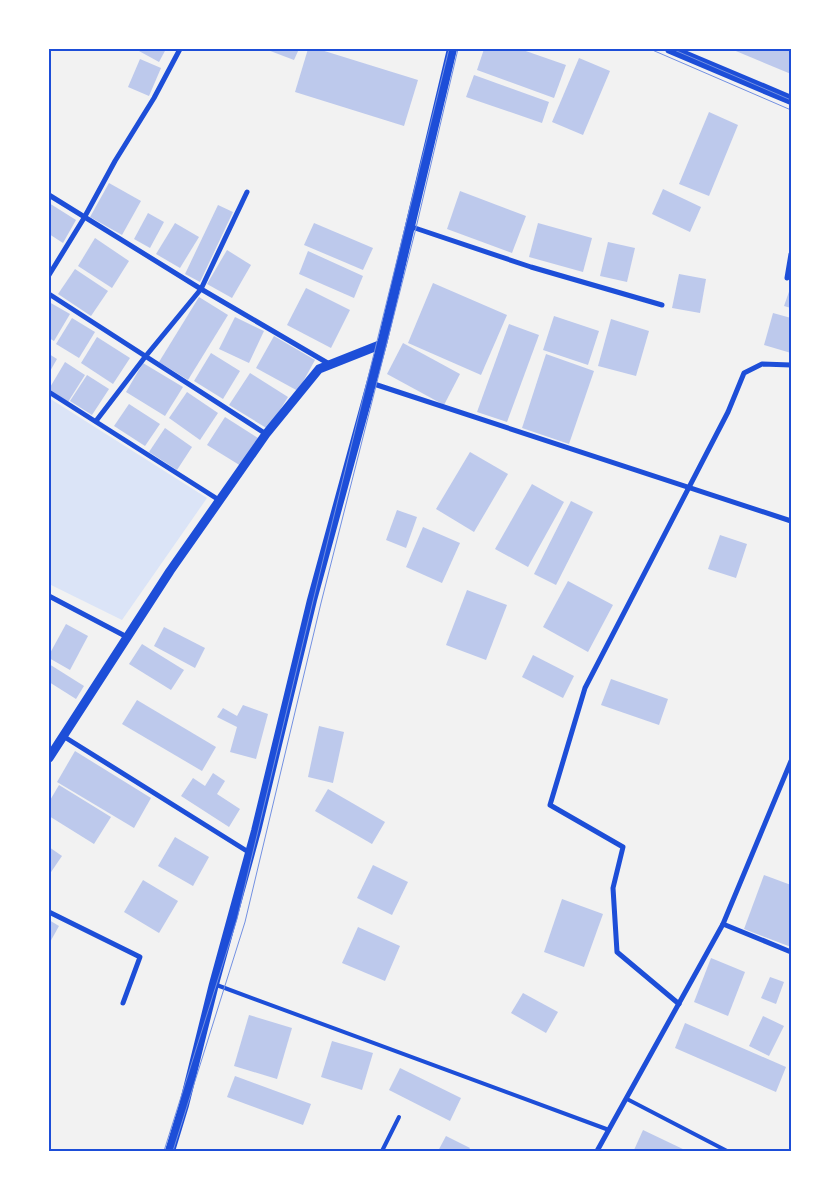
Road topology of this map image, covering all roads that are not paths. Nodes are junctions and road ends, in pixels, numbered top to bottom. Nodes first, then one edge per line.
1 (180, 49) edge
2 (452, 49) edge
3 (670, 49) edge
4 (791, 100) edge
5 (247, 192) dead end
6 (49, 195) edge
7 (84, 218) junction
8 (409, 226) junction
9 (791, 254) edge
10 (49, 275) edge
11 (787, 278) dead end
12 (201, 289) junction
13 (49, 294) edge
14 (662, 305) dead end
15 (382, 344) junction
16 (144, 357) junction
17 (331, 365) junction
18 (791, 365) edge
19 (371, 383) junction
20 (49, 392) edge
21 (96, 420) junction
22 (266, 434) junction
23 (688, 488) junction
24 (220, 500) junction
25 (791, 522) edge
26 (49, 596) edge
27 (127, 637) junction
28 (63, 736) junction
29 (49, 758) edge
30 (791, 761) edge
31 (250, 853) junction
32 (49, 912) edge
33 (723, 924) junction
34 (791, 952) edge
35 (214, 984) junction
36 (123, 1003) dead end
37 (679, 1004) junction
38 (626, 1099) junction
39 (399, 1117) dead end
40 (609, 1130) junction
41 (170, 1151) edge
42 (382, 1151) edge
43 (597, 1151) edge
44 (727, 1151) edge

1 - 7 street
2 - 8 main road
3 - 4 main road
5 - 12 street
6 - 7 street
7 - 10 street
7 - 12 street
8 - 14 street
8 - 15 main road
9 - 11 street
12 - 16 street
12 - 17 street
13 - 16 street
15 - 17 street
15 - 19 main road
16 - 21 street
16 - 22 street
17 - 22 street
18 - 23 street
19 - 23 street
19 - 31 main road
20 - 21 street
21 - 24 street
22 - 24 street
23 - 25 street
23 - 37 street
24 - 27 street
26 - 27 street
27 - 28 street
28 - 29 street
28 - 31 street
30 - 33 street
31 - 35 main road
32 - 36 street
33 - 34 street
33 - 37 street
35 - 40 lane
35 - 41 main road
37 - 38 street
38 - 40 street
38 - 44 lane
39 - 42 lane
40 - 43 street

